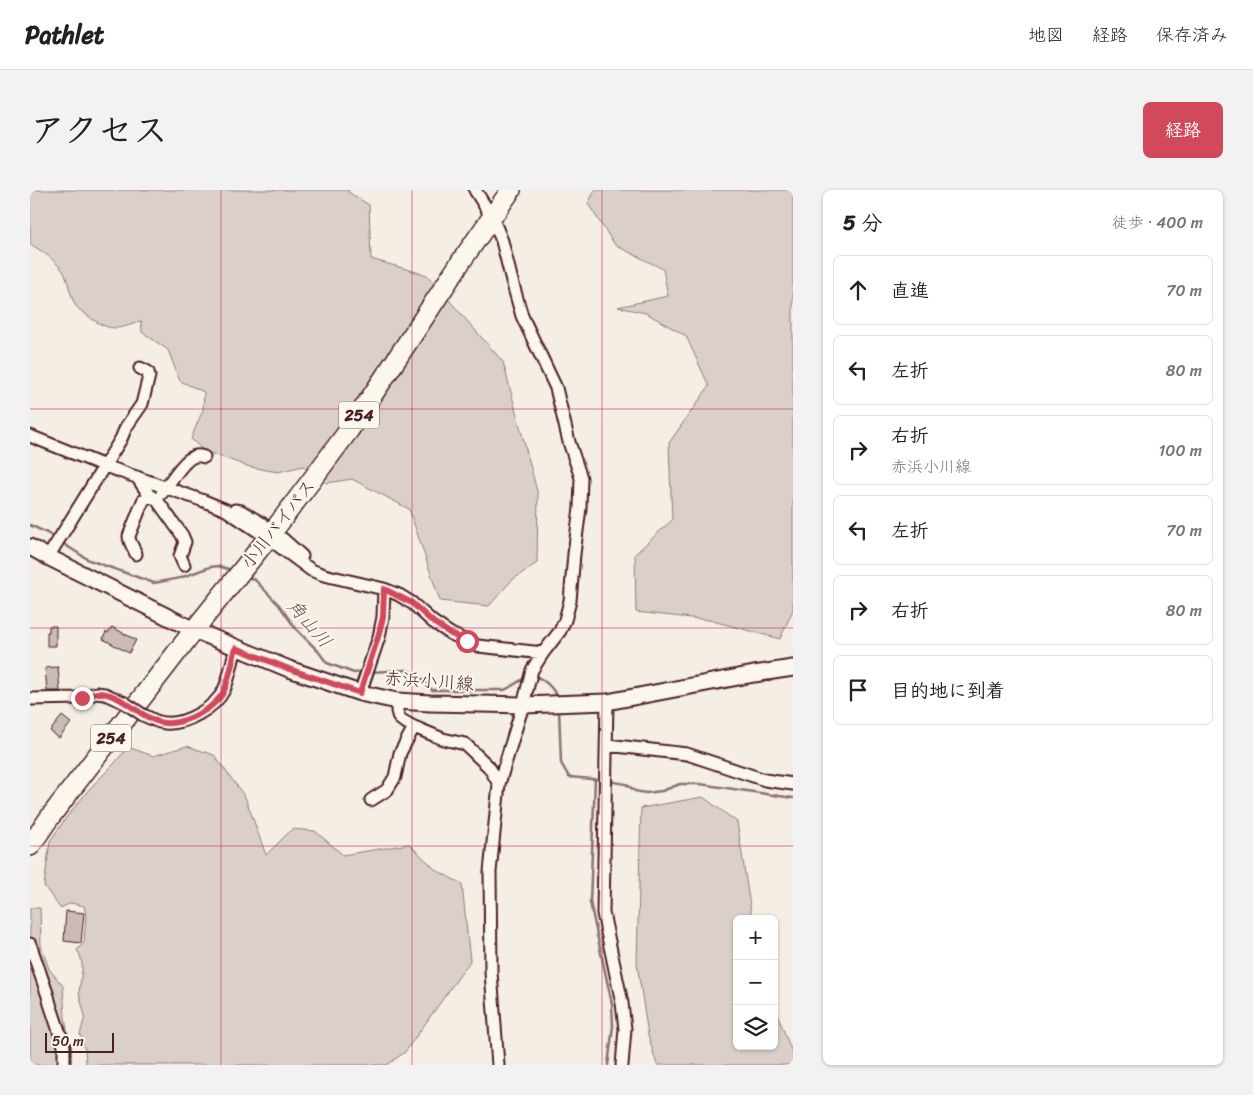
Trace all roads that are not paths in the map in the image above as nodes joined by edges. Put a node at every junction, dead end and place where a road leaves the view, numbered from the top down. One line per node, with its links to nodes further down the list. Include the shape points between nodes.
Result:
1 (475, 190): 3 (street)
2 (511, 190): 3 (highway, 小川バイパス / 254)
3 (491, 217): 11 (highway, 小川バイパス / 254, via 349,430); 19 (street, via 502,241 522,316 556,388 581,478 570,600 560,631)
4 (140, 368): 7 (street, via 150,376 142,404)
5 (30, 436): 7 (street)
6 (204, 457): 9 (street, via 189,459)
7 (105, 466): 8 (street); 13 (street)
8 (137, 477): 9 (street); 10 (street)
9 (166, 487): 10 (street); 11 (street, via 226,510)
10 (153, 498): 14 (street, via 143,501 129,536); 15 (street, via 182,535 185,542 180,556)
11 (272, 534): 16 (street, via 311,570); 17 (highway, 小川バイパス / 254)
12 (30, 547): 13 (main road, 赤浜小川線)
13 (54, 548): 17 (main road, 赤浜小川線)
14 (136, 554)
15 (184, 565)
16 (384, 589): 19 (street, via 412,603 451,634 478,646); 21 (street, via 383,617)
17 (194, 630): 18 (main road, 赤浜小川線); 31 (highway, 小川バイパス / 254)
18 (236, 648): 21 (main road, 赤浜小川線); 22 (street, bridge, via 221,696 187,720 157,722 105,694)
19 (543, 653): 25 (street, via 532,670)
20 (793, 668): 24 (main road, 赤浜小川線)
21 (360, 693): 23 (main road, 赤浜小川線)
22 (30, 699)
23 (397, 701): 25 (main road, 赤浜小川線); 26 (street, via 399,718)
24 (607, 702): 25 (main road, 赤浜小川線); 27 (street)
25 (523, 705): 28 (street)
26 (414, 727): 28 (street, via 465,744 489,768); 30 (street, via 400,753 395,777 387,790)
27 (607, 745): 29 (street, via 687,754 766,780); 35 (street, via 603,913 622,1003 625,1029)
28 (499, 784): 34 (street, via 490,872 491,972)
29 (793, 784)
30 (370, 800)
31 (30, 846)
32 (30, 944): 33 (street, via 64,1046)
33 (64, 1065)
34 (498, 1065)
35 (622, 1065)

